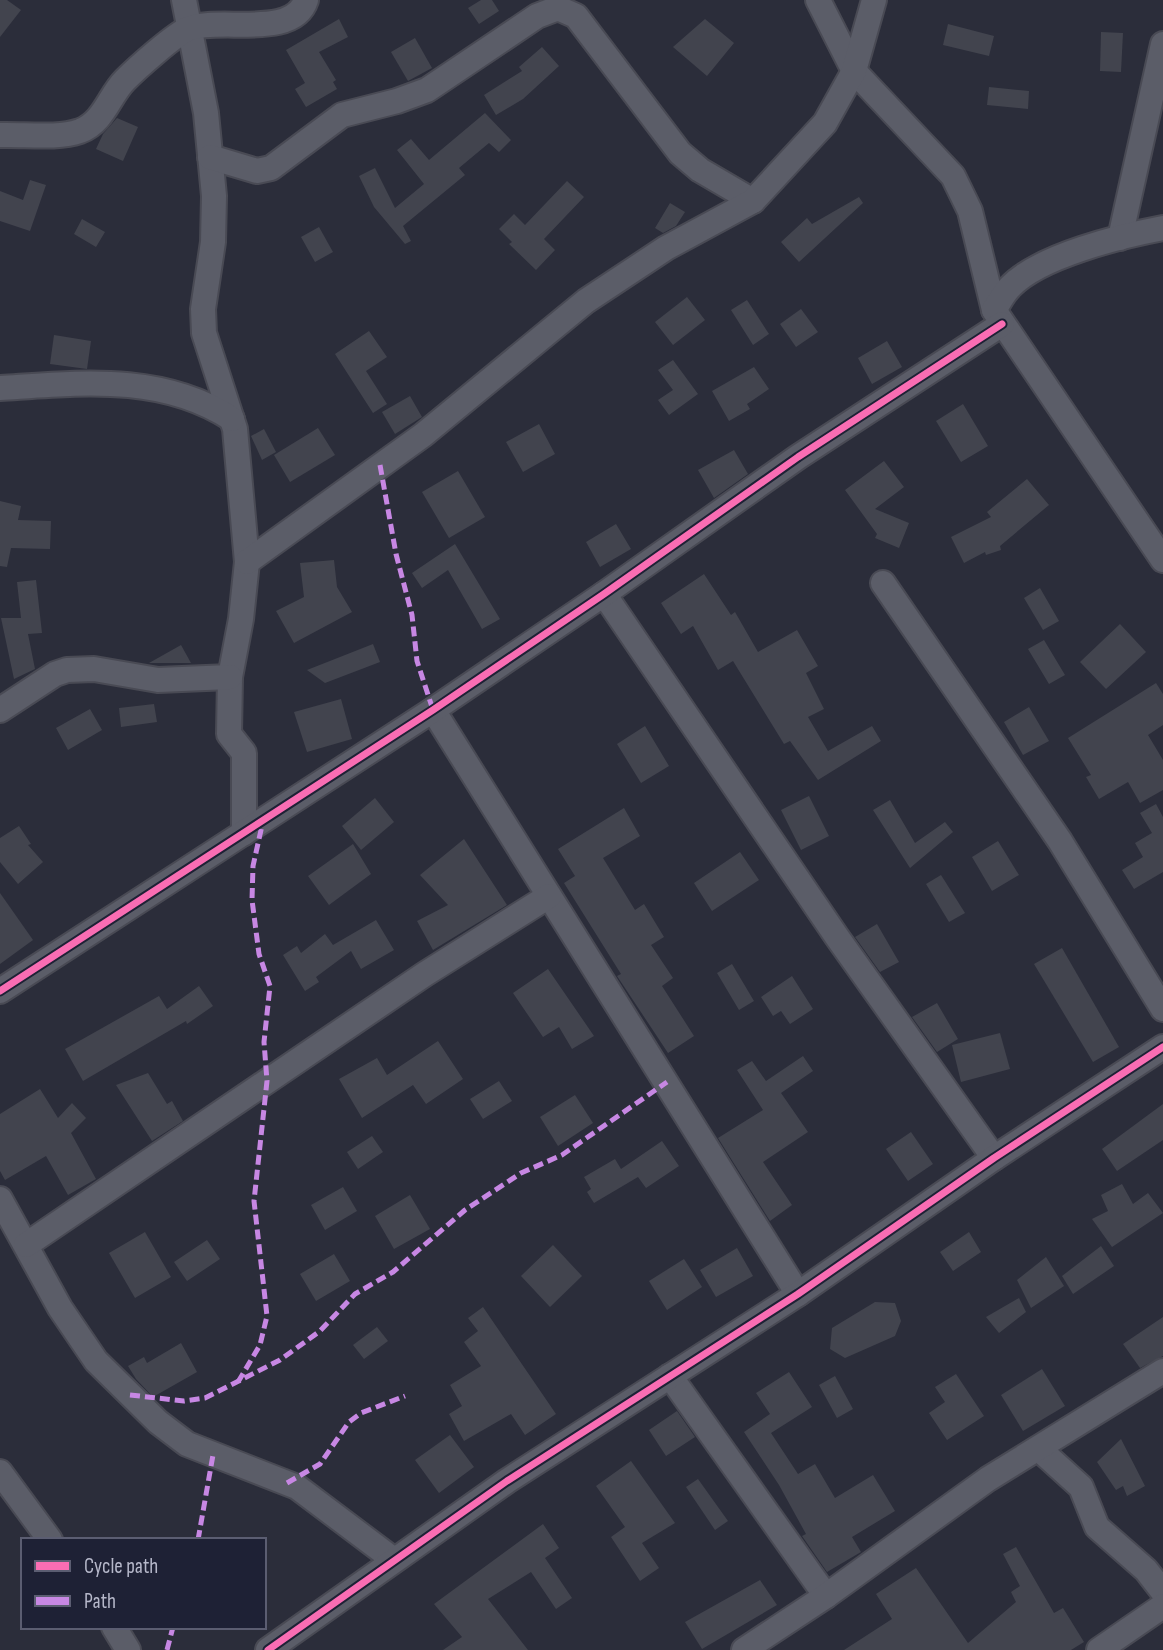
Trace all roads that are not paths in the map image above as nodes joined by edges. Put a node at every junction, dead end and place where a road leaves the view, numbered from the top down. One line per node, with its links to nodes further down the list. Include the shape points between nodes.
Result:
1 (184, 0): 5 (street)
2 (306, 0): 5 (street, via 303,9 290,19)
3 (817, 0): 7 (street)
4 (874, 0): 7 (street)
5 (188, 29): 8 (street, via 124,81 108,108 79,132); 9 (street, via 206,113)
6 (1163, 44): 12 (street)
7 (854, 71): 10 (street, via 825,123); 13 (street, via 941,160 962,192)
8 (0, 135)
9 (210, 157): 10 (street, via 257,171 271,168 342,115 426,90 537,16 558,8 576,16 680,153); 15 (street, via 213,242 204,333)
10 (753, 201): 17 (street, via 666,248 586,301 432,427)
11 (1163, 229): 12 (street)
12 (1120, 237): 13 (street, via 1023,277 1009,288)
13 (998, 317): 16 (street); 19 (street)
14 (0, 388): 15 (street, via 108,382 147,386)
15 (232, 419): 17 (street, via 239,448)
16 (1163, 560)
17 (247, 562): 20 (street)
18 (883, 583): 26 (street, via 1060,841)
19 (604, 594): 22 (street); 28 (street)
20 (230, 677): 21 (street, via 158,680 94,669 68,670); 23 (street, via 229,734 244,753)
21 (0, 710)
22 (433, 710): 23 (street); 24 (street)
23 (244, 833): 25 (street)
24 (549, 895): 30 (street); 31 (street)
25 (0, 991)
26 (1163, 1009)
27 (1163, 1048): 28 (street)
28 (994, 1158): 31 (street)
29 (0, 1199): 30 (street)
30 (26, 1245): 37 (street, via 96,1361 158,1422 187,1444 310,1494)
31 (798, 1294): 33 (street)
32 (1163, 1371): 34 (street)
33 (670, 1376): 37 (street); 39 (street)
34 (1039, 1449): 38 (street, via 1081,1487 1097,1527 1146,1570); 39 (street, via 951,1504)
35 (0, 1472): 36 (street)
36 (49, 1538)
37 (394, 1560): 43 (street)
38 (1163, 1592)
39 (826, 1596): 44 (street)
40 (1163, 1606): 45 (street)
41 (115, 1629): 42 (street)
42 (128, 1650)
43 (268, 1650)
44 (744, 1650)
45 (1099, 1650)

